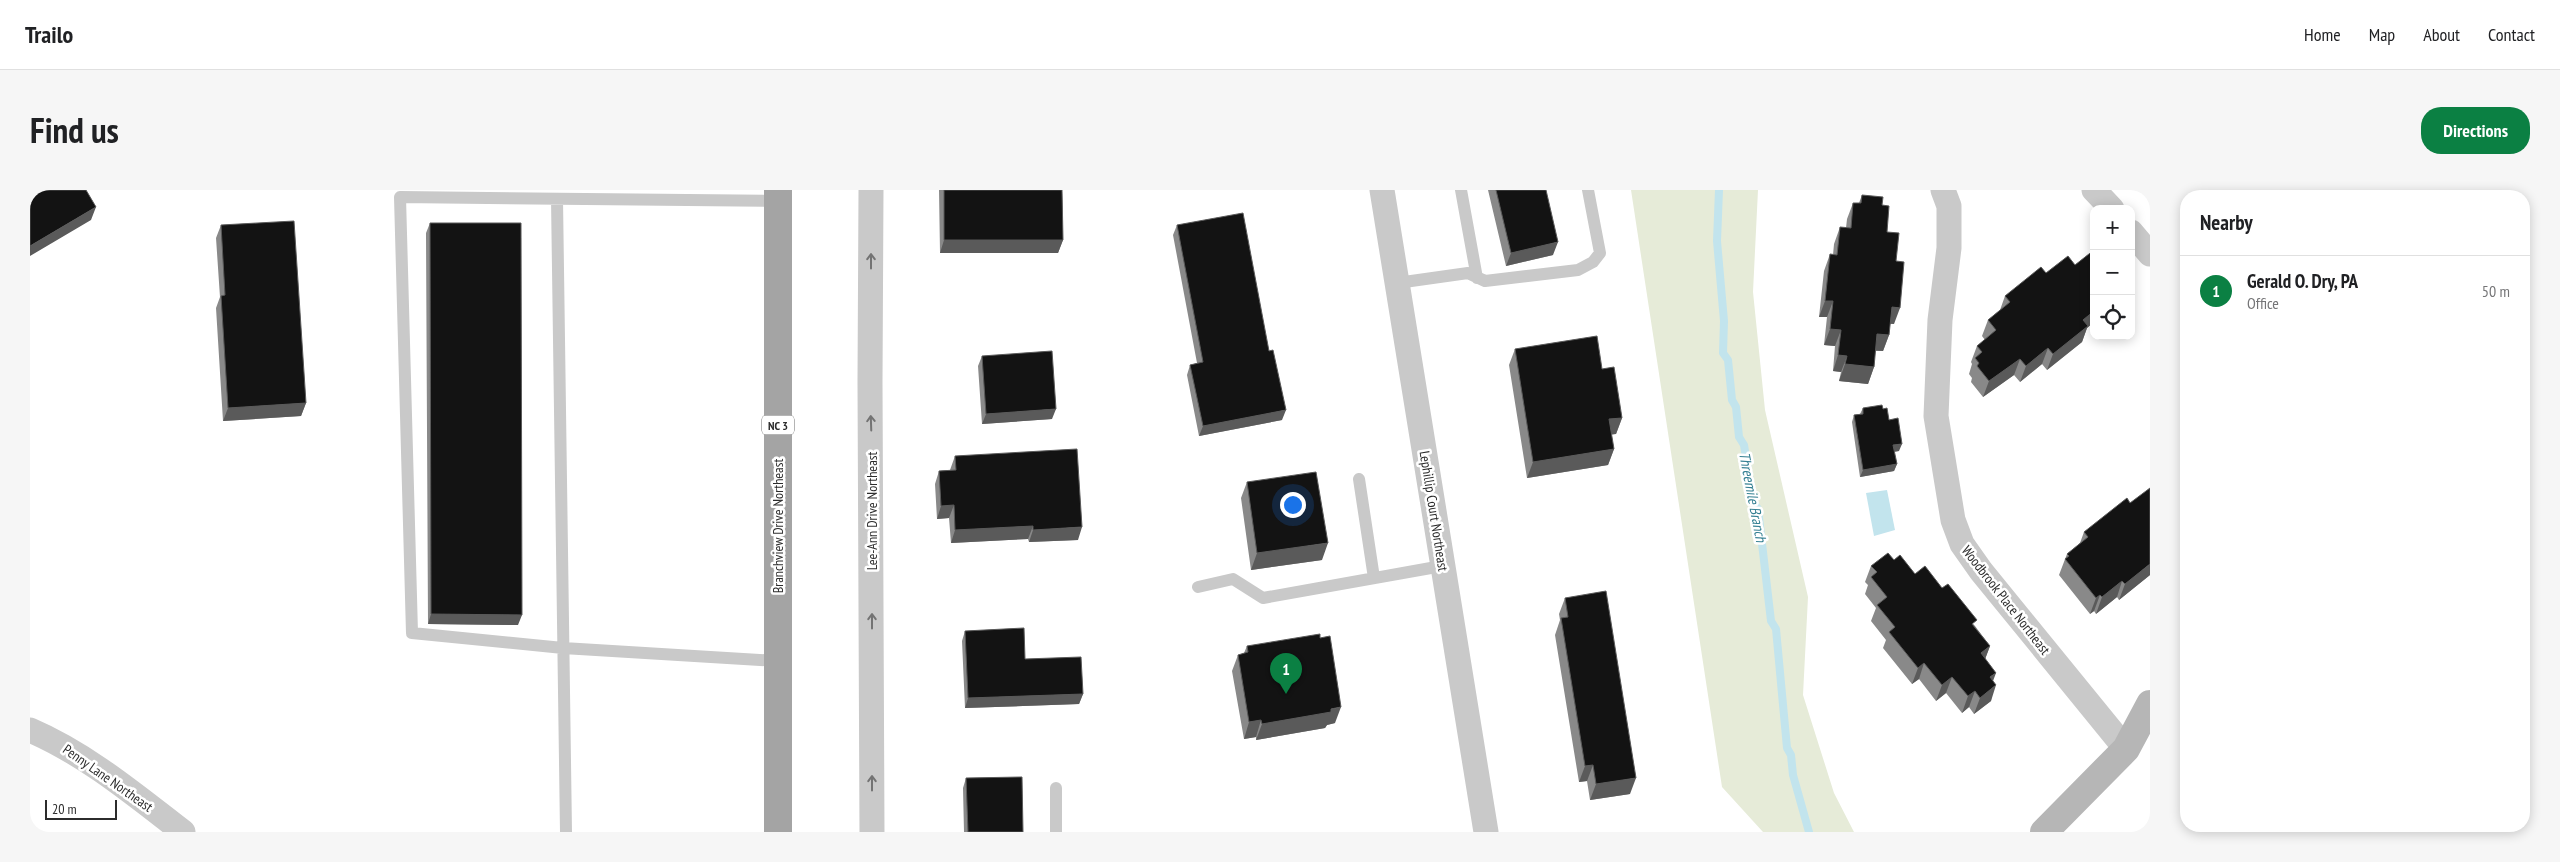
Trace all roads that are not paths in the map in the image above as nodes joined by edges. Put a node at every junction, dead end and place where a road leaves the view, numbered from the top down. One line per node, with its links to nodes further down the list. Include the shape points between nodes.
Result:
1 (871, 190): 27 (street, Lee-Ann Drive Northeast, one-way to 1)
2 (1382, 190): 13 (street, Lephillip Court Northeast)
3 (1461, 190): 12 (lane)
4 (1588, 190): 12 (lane, via 1600,252 1594,262 1568,271 1485,281)
5 (1943, 190): 22 (street, Woodbrook Place Northeast, via 1949,206 1949,248 1940,320 1936,416 1953,520 1962,544 1981,570)
6 (2094, 190): 9 (street)
7 (778, 196): 8 (lane); 19 (main road, Branchview Drive Northeast / NC 3)
8 (557, 199): 18 (lane); 18 (lane, via 400,197 412,633)
9 (2108, 205)
10 (2135, 237): 11 (street)
11 (2150, 254)
12 (1477, 278): 13 (lane, via 1468,273)
13 (1397, 283): 15 (street, Lephillip Court Northeast)
14 (1359, 479): 16 (lane)
15 (1442, 566): 16 (lane); 29 (street, Lephillip Court Northeast)
16 (1374, 578): 17 (lane, via 1263,598 1233,579)
17 (1198, 587)
18 (564, 648): 19 (lane); 25 (lane)
19 (778, 661): 26 (main road, Branchview Drive Northeast / NC 3)
20 (2150, 704): 22 (main road)
21 (30, 730): 24 (street, Penny Lane Northeast, via 60,745 134,794)
22 (2138, 743): 30 (main road)
23 (1056, 788): 28 (lane)
24 (183, 832)
25 (566, 832)
26 (778, 832)
27 (872, 832)
28 (1056, 832)
29 (1486, 832)
30 (2044, 832)

